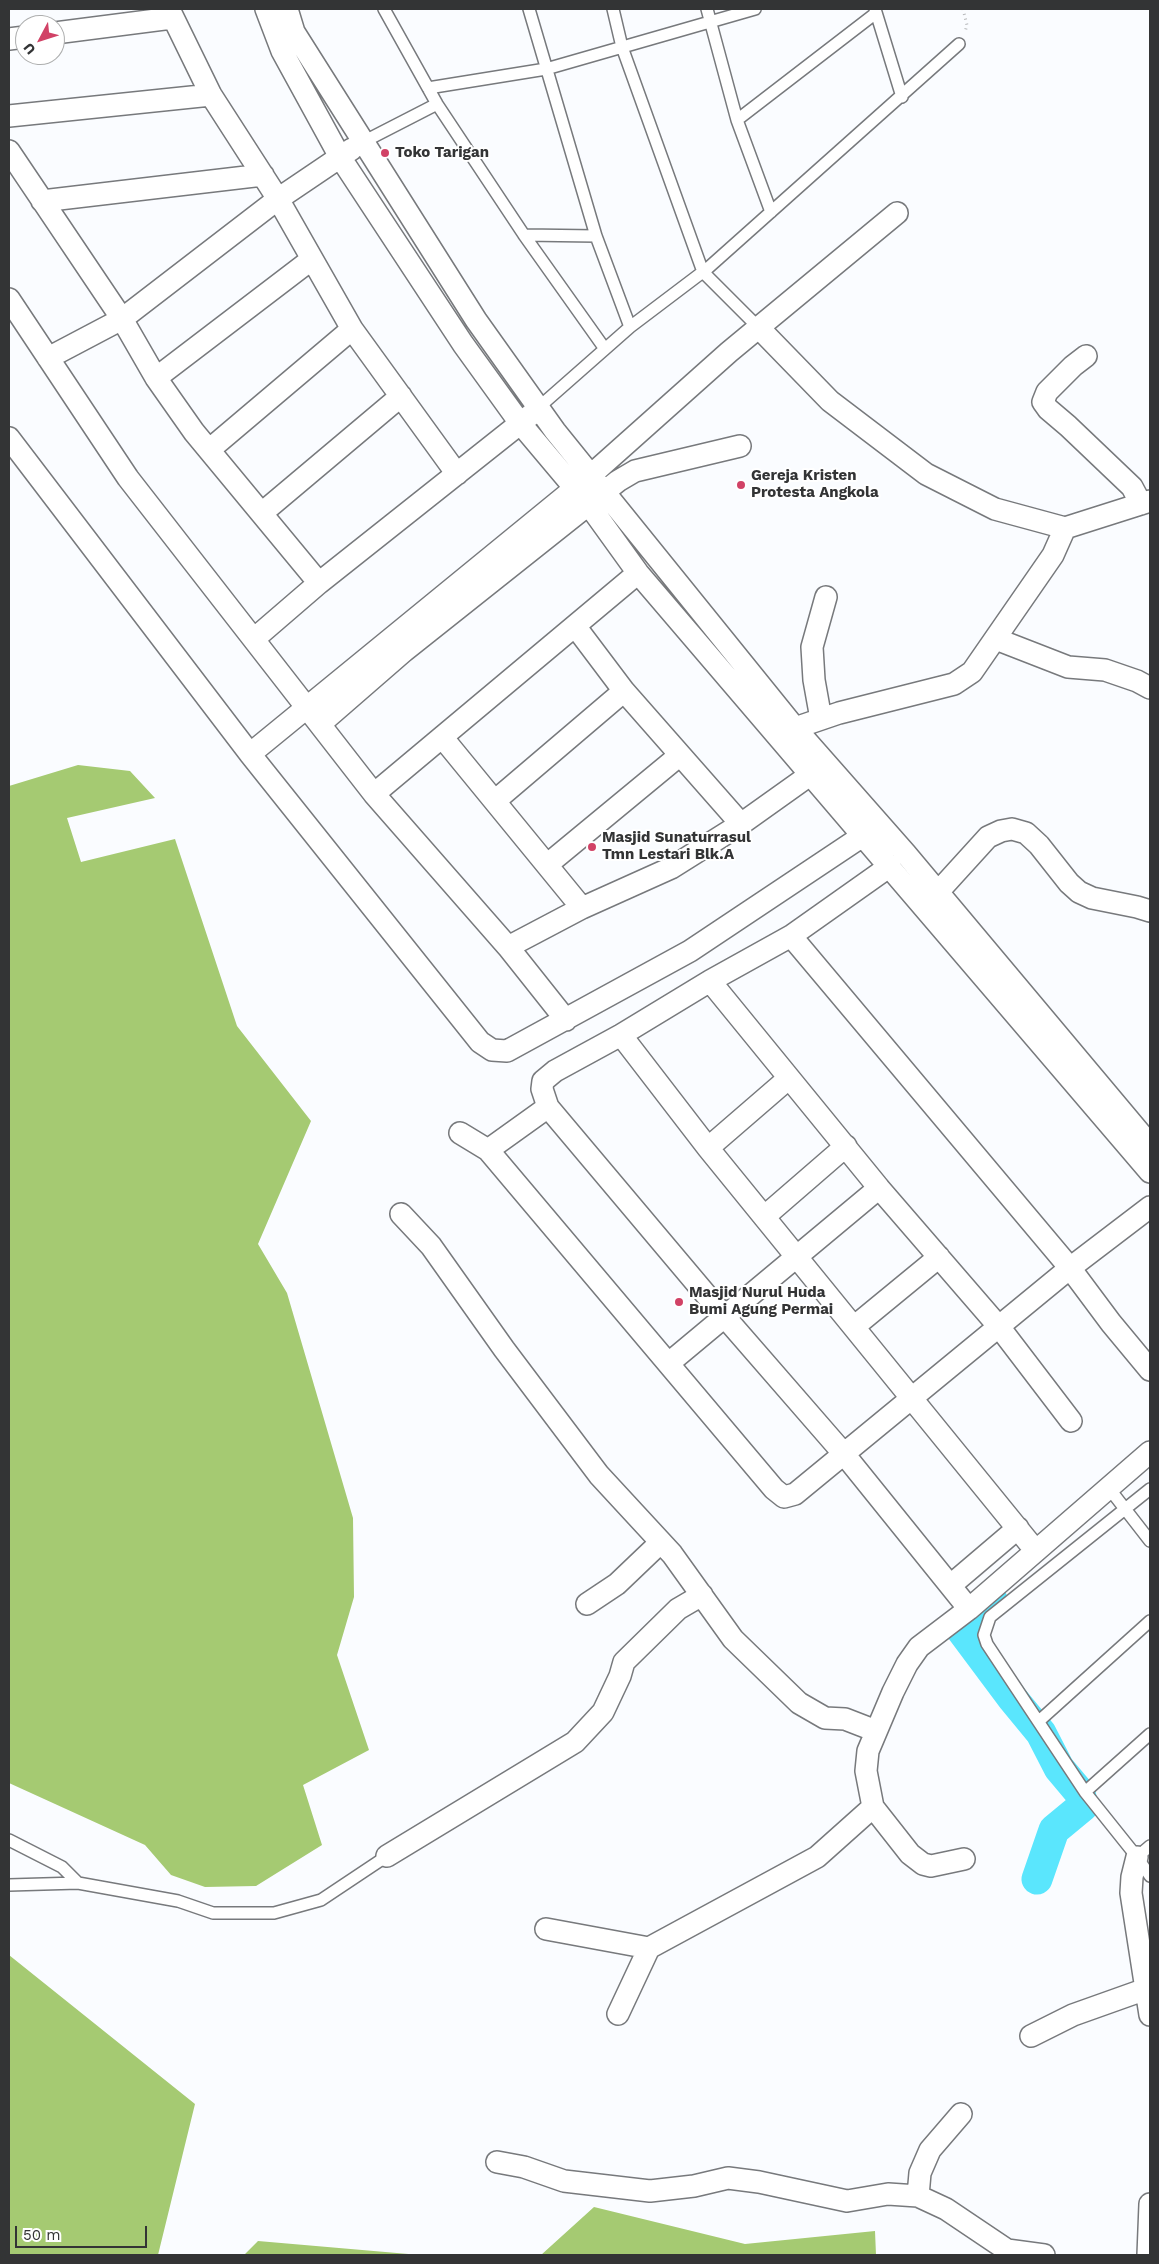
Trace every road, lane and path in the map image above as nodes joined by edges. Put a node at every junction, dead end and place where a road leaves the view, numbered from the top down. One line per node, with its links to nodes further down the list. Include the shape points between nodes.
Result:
1 (266, 9): 24 (street, via 282,51)
2 (287, 9): 22 (street, via 294,32)
3 (384, 9): 16 (lane)
4 (529, 9): 15 (lane)
5 (613, 9): 14 (lane)
6 (707, 9): 11 (lane)
7 (755, 9): 11 (lane)
8 (963, 9): 13 (path, via 967,25)
9 (875, 11): 18 (lane); 21 (lane)
10 (171, 13): 12 (street); 17 (street)
11 (711, 22): 14 (lane); 21 (lane)
12 (65, 31)
13 (959, 44): 18 (lane)
14 (622, 47): 15 (lane); 33 (lane)
15 (546, 69): 16 (lane); 31 (lane)
16 (428, 88): 19 (lane)
17 (211, 95): 20 (street); 25 (street)
18 (902, 97): 28 (lane)
19 (438, 104): 22 (lane); 30 (lane)
20 (9, 116)
21 (737, 120): 28 (lane)
22 (363, 142): 24 (street); 44 (street, via 476,320)
23 (9, 152): 27 (street)
24 (340, 157): 26 (street); 45 (street, via 463,344)
25 (263, 175): 26 (street); 27 (street)
26 (278, 199): 32 (street); 35 (street)
27 (42, 201): 35 (street)
28 (771, 212): 33 (lane)
29 (897, 213): 37 (street)
30 (524, 235): 31 (lane); 39 (lane)
31 (596, 236): 36 (lane)
32 (312, 259): 38 (street); 42 (street)
33 (703, 272): 36 (lane); 37 (lane)
34 (9, 299): 41 (street)
35 (122, 319): 41 (street); 42 (street)
36 (630, 327): 39 (lane)
37 (759, 328): 50 (street); 55 (street, via 830,401 926,474 995,509)
38 (352, 329): 43 (street); 48 (street)
39 (605, 349): 44 (lane)
40 (1086, 356): 53 (street, via 1047,392 1044,402)
41 (48, 358): 60 (street, via 128,478)
42 (156, 378): 48 (street)
43 (401, 396): 49 (street); 54 (street)
44 (538, 408): 45 (street); 50 (street)
45 (520, 423): 49 (street); 51 (street)
46 (9, 438): 69 (street)
47 (740, 446): 52 (street, via 635,471)
48 (209, 450): 54 (street)
49 (457, 474): 57 (street)
50 (590, 476): 51 (street); 52 (street)
51 (574, 489): 52 (street); 64 (street)
52 (597, 499): 56 (street); 66 (street, via 404,651); 67 (street, via 658,556)
53 (1146, 502): 55 (street)
54 (262, 513): 57 (street)
55 (1065, 528): 61 (street, via 1053,555)
56 (638, 573): 59 (street); 71 (street)
57 (319, 583): 60 (street)
58 (826, 597): 65 (street, via 812,647 814,680)
59 (575, 626): 63 (street); 68 (street)
60 (254, 638): 64 (street)
61 (996, 639): 62 (street, via 1068,667 1105,670); 65 (street, via 972,672 954,684)
62 (1150, 688)
63 (624, 691): 70 (street); 73 (street)
64 (307, 707): 66 (street); 69 (street)
65 (822, 719): 67 (street)
66 (320, 724): 72 (street)
67 (795, 728): 71 (street)
68 (442, 737): 72 (street); 73 (street)
69 (250, 754): 84 (street, via 485,1046 507,1051)
70 (680, 754): 74 (street); 76 (street)
71 (819, 768): 74 (street); 75 (street); 78 (street)
72 (374, 794): 82 (street)
73 (496, 800): 76 (street)
74 (741, 824): 79 (street, via 671,868)
75 (864, 835): 77 (street); 84 (street, via 690,951)
76 (548, 864): 79 (street)
77 (890, 866): 81 (street); 93 (street)
78 (938, 892): 80 (street, via 988,837 1012,829 1026,833 1039,844 1079,892); 90 (street)
79 (582, 908): 82 (street)
80 (1150, 911)
81 (791, 936): 83 (street); 100 (street)
82 (508, 947): 84 (street)
83 (710, 981): 85 (street); 86 (street)
84 (566, 1020)
85 (621, 1036): 87 (street, via 555,1071 543,1081); 91 (street)
86 (789, 1078): 89 (street); 91 (street)
87 (548, 1107): 92 (street); 101 (street)
88 (460, 1133): 92 (street)
89 (846, 1146): 94 (street); 97 (street)
90 (1150, 1146)
91 (708, 1148): 97 (street)
92 (488, 1150): 104 (street)
93 (1150, 1172)
94 (879, 1188): 98 (street); 99 (street)
95 (1150, 1207): 100 (street)
96 (401, 1214): 115 (street, via 431,1246 504,1350 599,1475)
97 (764, 1216): 98 (street)
98 (797, 1257): 101 (street); 102 (street)
99 (939, 1257): 102 (street); 103 (street)
100 (1070, 1268): 103 (street); 105 (street)
101 (724, 1316): 104 (street); 109 (street)
102 (855, 1326): 106 (street)
103 (1000, 1328): 106 (street); 107 (street)
104 (669, 1363): 109 (street, via 780,1496 795,1494)
105 (1150, 1370)
106 (911, 1397): 109 (street); 113 (street)
107 (1071, 1421)
108 (1150, 1452): 111 (street)
109 (844, 1454): 117 (street)
110 (1150, 1489): 112 (lane)
111 (1112, 1493): 112 (lane); 116 (street)
112 (1125, 1510): 114 (lane); 122 (lane, via 990,1617 984,1635 987,1644)
113 (1018, 1528): 116 (street); 117 (street)
114 (1150, 1541)
115 (662, 1542): 118 (street); 119 (street, via 617,1584)
116 (1035, 1550): 120 (street)
117 (950, 1586): 120 (street)
118 (702, 1595): 123 (street, via 733,1639 799,1703 825,1718 845,1718); 129 (street, via 678,1609 624,1662 603,1712 575,1742)
119 (587, 1604)
120 (969, 1609): 123 (street, via 920,1647 907,1664)
121 (1150, 1621): 122 (lane)
122 (1039, 1721): 125 (lane)
123 (876, 1731): 126 (street, via 868,1750 866,1771)
124 (1150, 1734): 125 (lane)
125 (1085, 1792): 128 (lane)
126 (873, 1808): 130 (street, via 910,1854 924,1864 931,1866); 135 (street, via 817,1857)
127 (9, 1840): 132 (lane, via 62,1867)
128 (1144, 1851): 131 (lane); 136 (street, via 1132,1877 1131,1893)
129 (387, 1856): 132 (lane, via 321,1900 274,1913 213,1913 178,1901)
130 (964, 1859)
131 (1150, 1876)
132 (78, 1883): 133 (lane)
133 (9, 1885)
134 (546, 1929): 135 (street)
135 (648, 1948): 137 (street)
136 (1146, 1989): 138 (street); 139 (street, via 1073,2015)
137 (618, 2014)
138 (1150, 2015)
139 (1031, 2036)
140 (961, 2114): 142 (street, via 930,2150 920,2173)
141 (497, 2162): 142 (street, via 524,2166 564,2181 650,2191 728,2178 847,2201 888,2194)
142 (918, 2196): 144 (street, via 946,2209 1007,2250)
143 (1150, 2204): 145 (street)
144 (1044, 2255)
145 (1148, 2255)

